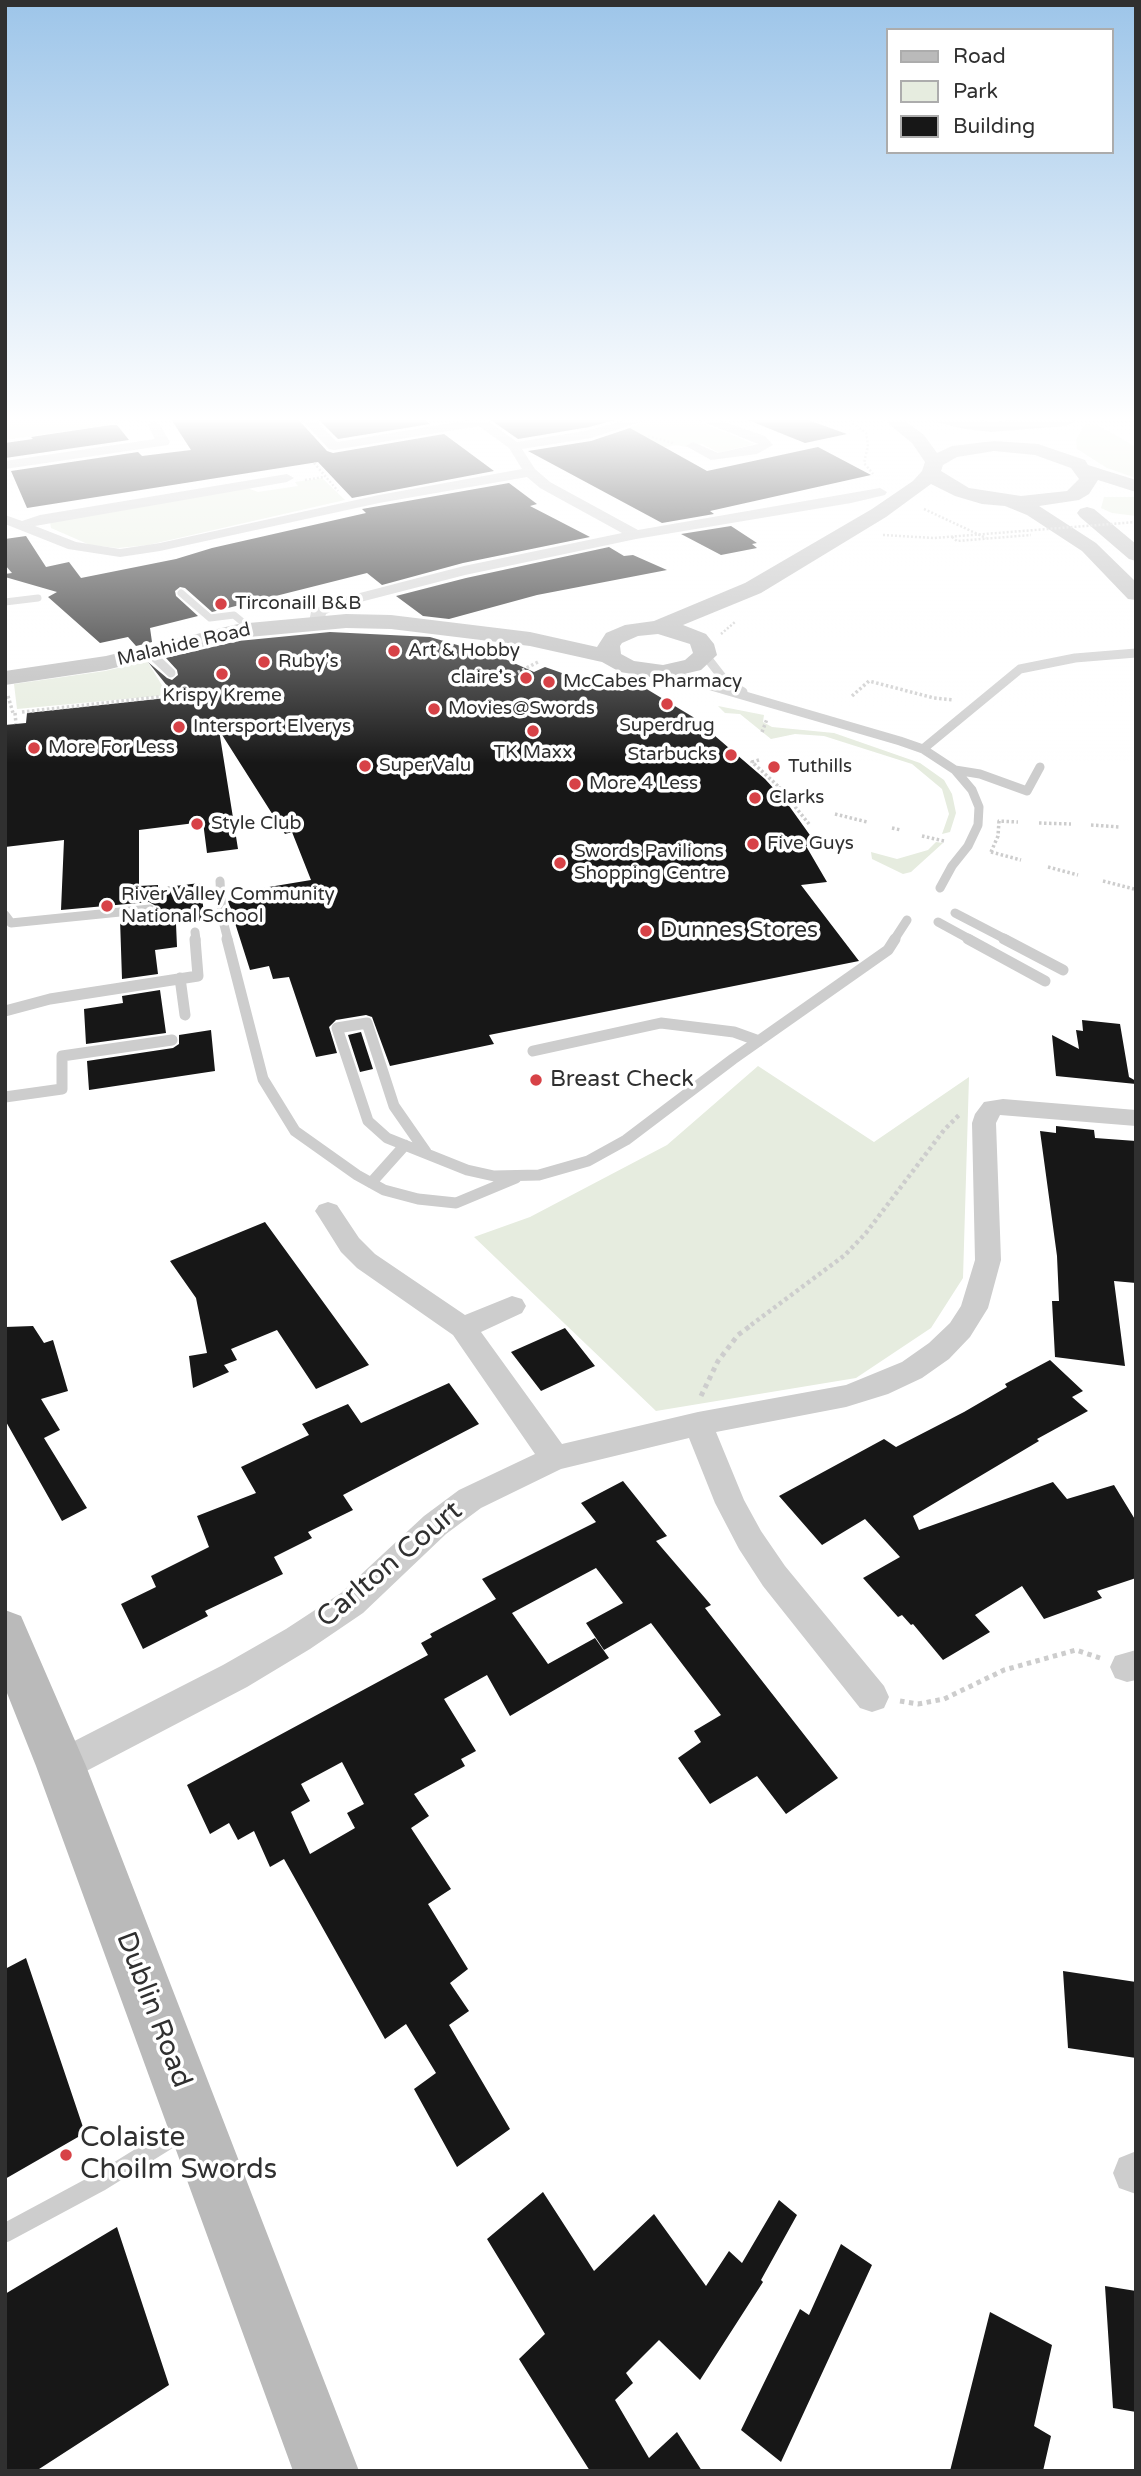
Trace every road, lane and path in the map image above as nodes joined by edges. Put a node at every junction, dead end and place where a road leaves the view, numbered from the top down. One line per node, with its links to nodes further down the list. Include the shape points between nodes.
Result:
1 (39, 532): 2 (street, via 73,546 120,553)
2 (231, 532)
3 (630, 532): 10 (street)
4 (657, 532): 10 (street)
5 (855, 532): 14 (main road)
6 (973, 532): 12 (path, via 986,538 957,541)
7 (1019, 532): 12 (path, bridge)
8 (1065, 532): 16 (main road, via 1089,547)
9 (1107, 532): 13 (main road)
10 (636, 535): 20 (street, via 372,593 324,608)
11 (883, 535): 12 (path, bridge)
12 (952, 537)
13 (1136, 555)
14 (752, 588): 21 (main road); 23 (main road)
15 (181, 593): 22 (lane, via 210,618 234,615)
16 (1136, 594)
17 (38, 598): 18 (lane)
18 (5, 602)
19 (740, 618): 23 (path)
20 (317, 622): 22 (main road, Malahide Road); 24 (main road, Malahide Road, via 391,622)
21 (658, 627): 23 (main road, via 677,630); 24 (main road, via 634,630)
22 (251, 628): 25 (main road, Malahide Road)
23 (707, 645): 29 (main road, via 693,665); 35 (lane, via 726,682)
24 (612, 647): 29 (main road, Malahide Road, via 628,667)
25 (150, 653): 30 (lane); 31 (main road, Malahide Road)
26 (1136, 653): 27 (lane)
27 (1114, 656): 28 (lane); 37 (lane, via 1020,669)
28 (1136, 659)
29 (663, 672): 35 (lane)
30 (171, 673)
31 (14, 678)
32 (900, 689): 34 (path, via 869,681)
33 (167, 696): 36 (path, via 22,710 13,713)
34 (852, 696)
35 (752, 698): 37 (lane)
36 (16, 724)
37 (923, 749): 40 (lane)
38 (759, 760): 41 (path, via 752,762)
39 (1040, 767): 40 (lane, via 1027,791 980,774)
40 (955, 771): 62 (lane, via 976,798 978,825)
41 (780, 788): 42 (path); 43 (path)
42 (774, 789)
43 (794, 805): 44 (path); 49 (path)
44 (802, 806)
45 (835, 814): 46 (path)
46 (867, 822)
47 (1018, 822): 57 (path, via 999,821 998,836 989,852)
48 (1040, 823): 50 (path)
49 (809, 824)
50 (1071, 824)
51 (1091, 825): 52 (path)
52 (1120, 827)
53 (892, 828): 54 (path)
54 (901, 831)
55 (922, 836): 56 (path)
56 (943, 841)
57 (1021, 860)
58 (1048, 867): 59 (path)
59 (1078, 875)
60 (220, 881): 84 (lane, via 222,916 264,1079 295,1130)
61 (1103, 881): 63 (path)
62 (940, 888)
63 (1134, 889)
64 (150, 909): 66 (lane, via 11,923)
65 (955, 913): 70 (lane)
66 (5, 915)
67 (906, 920): 76 (lane, via 888,950)
68 (938, 922): 72 (lane)
69 (195, 932): 71 (lane, via 198,976)
70 (1063, 970)
71 (180, 978): 73 (lane); 74 (lane)
72 (1045, 981)
73 (5, 1011)
74 (185, 1015)
75 (172, 1040): 78 (lane, via 62,1056 62,1089)
76 (759, 1041): 77 (lane, via 734,1032 661,1023); 83 (lane, via 626,1140 563,1170)
77 (533, 1051)
78 (5, 1097)
79 (990, 1111): 80 (street, via 1003,1107); 88 (path, via 973,1109 958,1115 845,1255 738,1335 709,1378); 88 (street, Carlton Court, via 984,1123 988,1260 974,1308 960,1330 912,1370 878,1386)
80 (1136, 1118)
81 (405, 1144): 82 (lane); 82 (lane, via 387,1138 368,1121 337,1028 367,1023 394,1106); 84 (lane)
82 (426, 1152): 83 (lane, via 467,1170)
83 (519, 1177): 84 (lane, via 456,1203 418,1199)
84 (371, 1183)
85 (328, 1211): 87 (street, via 366,1261)
86 (512, 1306): 87 (street)
87 (463, 1328): 89 (street)
88 (698, 1424): 89 (street, Carlton Court); 92 (street, via 750,1540)
89 (555, 1458): 93 (street, Carlton Court, via 470,1499 435,1525 352,1603 298,1639)
90 (5, 1630): 93 (main road, Dublin Road)
91 (1132, 1666): 92 (path, via 1076,1650 1004,1670 931,1702)
92 (872, 1696)
93 (61, 1766): 94 (main road, Dublin Road)
94 (197, 2122): 95 (lane); 96 (main road, Dublin Road)
95 (5, 2233)
96 (326, 2471)

